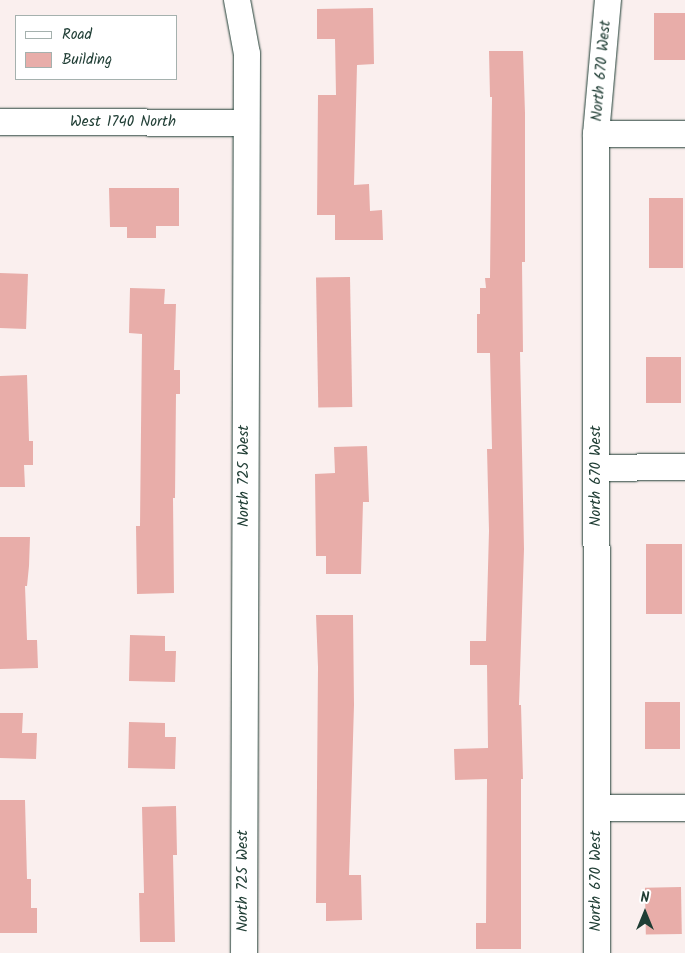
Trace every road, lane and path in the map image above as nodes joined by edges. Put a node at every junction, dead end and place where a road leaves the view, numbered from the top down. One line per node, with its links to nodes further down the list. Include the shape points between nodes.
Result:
1 (236, 0): 4 (street, North 725 West, via 247,54)
2 (608, 0): 5 (street, North 670 West)
3 (0, 122): 4 (street, West 1740 North)
4 (246, 123): 11 (street, North 725 West)
5 (596, 134): 6 (street); 7 (street, North 670 West)
6 (685, 134)
7 (597, 468): 8 (street); 9 (street, North 670 West)
8 (685, 468)
9 (597, 808): 10 (street); 12 (street, North 670 West)
10 (685, 808)
11 (244, 953)
12 (597, 953)

